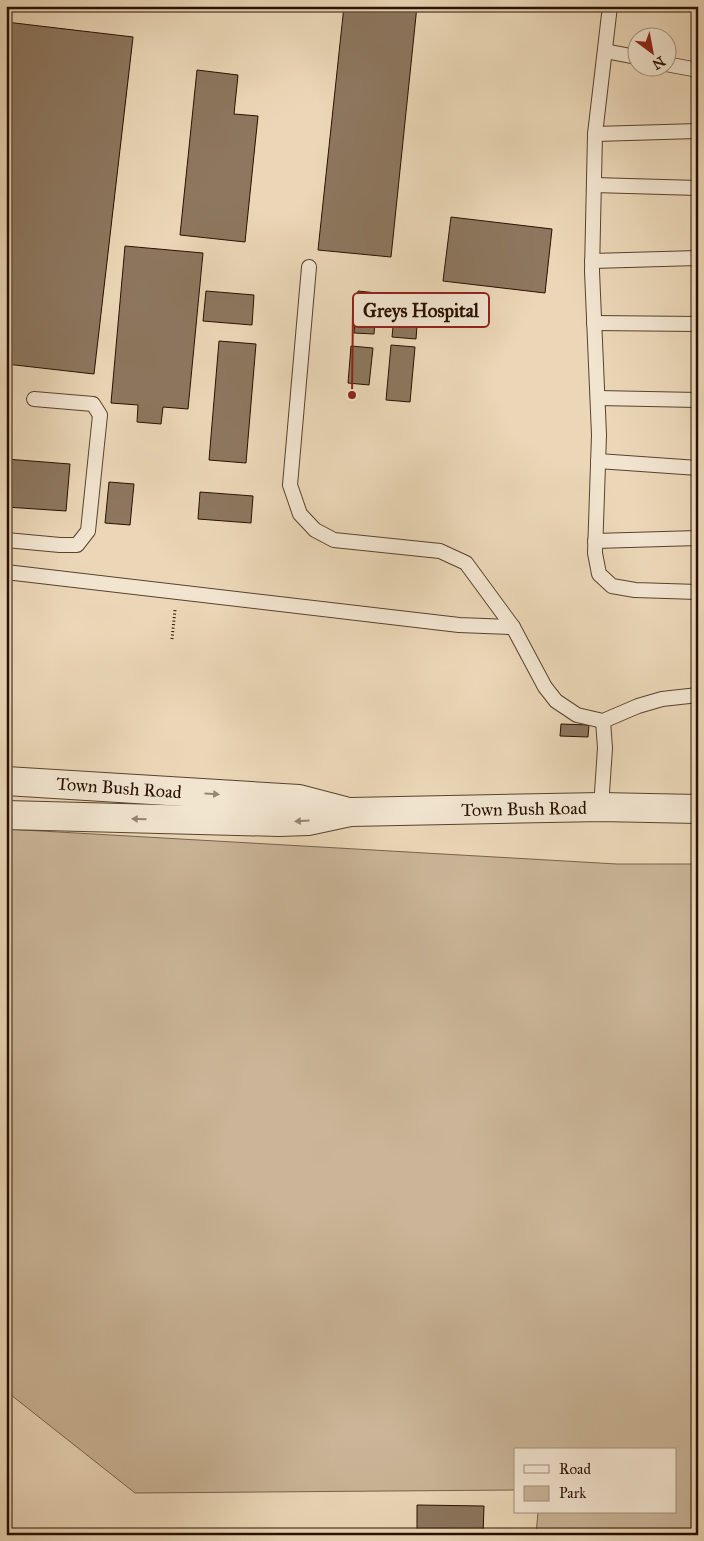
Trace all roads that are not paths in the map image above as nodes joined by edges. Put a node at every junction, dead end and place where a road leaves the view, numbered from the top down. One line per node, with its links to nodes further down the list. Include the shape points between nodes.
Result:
1 (610, 6): 2 (lane)
2 (605, 51): 3 (lane); 7 (lane)
3 (626, 56)
4 (676, 66): 5 (lane)
5 (698, 70)
6 (698, 131): 7 (lane)
7 (595, 134): 8 (lane)
8 (594, 185): 9 (lane); 11 (lane)
9 (698, 188)
10 (698, 258): 11 (lane)
11 (592, 261): 13 (lane)
12 (309, 267): 25 (lane, via 290,485 300,514 315,530 334,540 440,551 466,563)
13 (594, 323): 14 (lane); 15 (lane)
14 (698, 324)
15 (598, 398): 17 (lane); 18 (lane)
16 (34, 400): 21 (lane, via 93,404 100,415 88,531 77,545)
17 (698, 400)
18 (598, 460): 19 (lane); 22 (lane)
19 (698, 468)
20 (698, 538): 22 (lane)
21 (6, 540)
22 (595, 541): 24 (lane, via 598,574 612,586)
23 (6, 572): 25 (lane, via 460,625)
24 (698, 592)
25 (512, 627): 27 (lane, via 545,688 556,701 577,715)
26 (698, 695): 27 (lane, via 662,699)
27 (602, 721): 29 (lane, via 605,748)
28 (6, 781): 31 (street, Town Bush Road, one-way to 31, via 299,799)
29 (601, 807): 30 (street, Town Bush Road); 31 (street, Town Bush Road)
30 (698, 809)
31 (350, 812): 32 (street, Town Bush Road, one-way to 32, via 308,821 278,822)
32 (6, 815)

